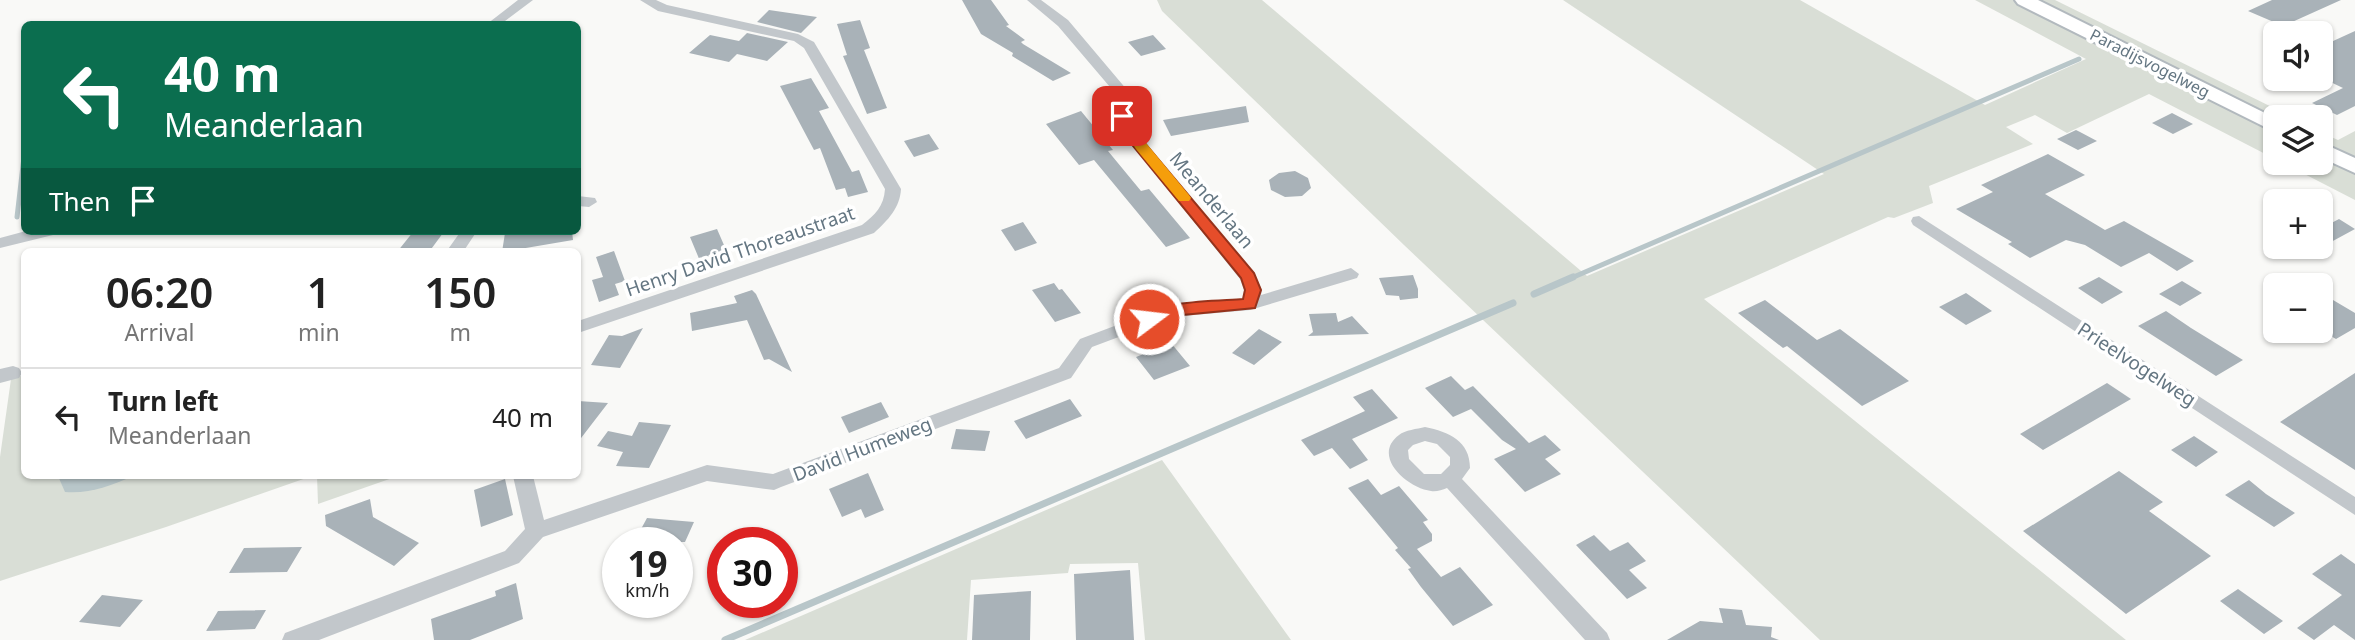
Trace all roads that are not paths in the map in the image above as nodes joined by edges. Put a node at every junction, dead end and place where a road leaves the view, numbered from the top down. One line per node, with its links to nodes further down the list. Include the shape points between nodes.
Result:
1 (527, 0): 5 (street)
2 (646, 0): 14 (street, Henry David Thoreaustraat, via 663,8 798,38 808,45 893,189 893,200 868,229)
3 (1033, 0): 13 (street, Meanderlaan, via 1063,23 1128,100 1121,122 1248,276 1253,290)
4 (2024, 0): 6 (street, Paradijsvogelweg)
5 (497, 21)
6 (2263, 120)
7 (2333, 155): 8 (street)
8 (2355, 166)
9 (1919, 221): 17 (street, Prieelvogelweg)
10 (31, 235): 11 (street)
11 (0, 243)
12 (1350, 274): 13 (street, David Humeweg)
13 (1250, 304): 18 (street, David Humeweg, via 1170,311 1086,343 1065,373 774,482 707,473)
14 (581, 326)
15 (524, 479): 18 (street)
16 (1450, 479): 20 (street)
17 (2355, 507)
18 (536, 531): 19 (street, David Humeweg, via 512,558)
19 (293, 640)
20 (1599, 640)

